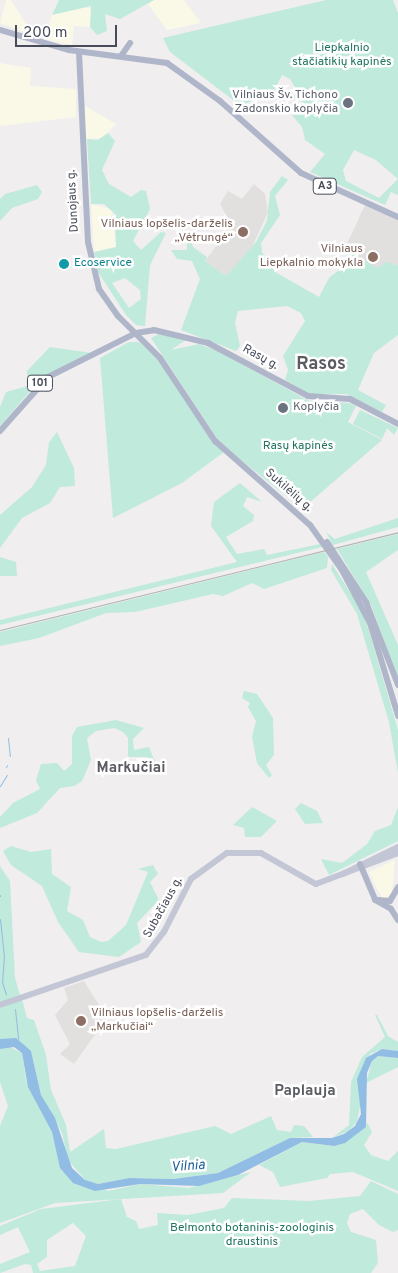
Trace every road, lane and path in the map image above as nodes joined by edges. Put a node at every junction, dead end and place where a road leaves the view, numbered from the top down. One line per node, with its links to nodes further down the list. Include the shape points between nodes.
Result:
1 (0, 30): 3 (main road, A3)
2 (130, 43): 4 (main road)
3 (79, 52): 4 (main road, A3); 6 (main road, Dunojaus g., via 91,264 106,300)
4 (121, 56): 5 (main road, A3, via 163,62 176,68 301,173)
5 (398, 216)
6 (136, 333): 7 (main road, Rasų g. / 101, via 160,330 208,343 308,396 350,399); 8 (main road, 101, via 48,377); 9 (main road, Sukilėlių g., via 160,358 215,441)
7 (398, 424)
8 (0, 431)
9 (310, 525): 10 (main road, via 334,551 358,588); 11 (main road, Sukilėlių g., via 367,615)
10 (398, 685)
11 (398, 716)
12 (398, 847): 14 (street, Subačiaus g.)
13 (398, 852): 14 (street, Subačiaus g.)
14 (361, 867): 16 (main road); 18 (street, Subačiaus g., via 311,884 262,853 227,853 191,879 164,932 146,955)
15 (398, 888): 16 (main road, via 388,902 380,902)
16 (373, 894): 17 (main road, via 377,903 391,909)
17 (398, 920)
18 (0, 1005)

